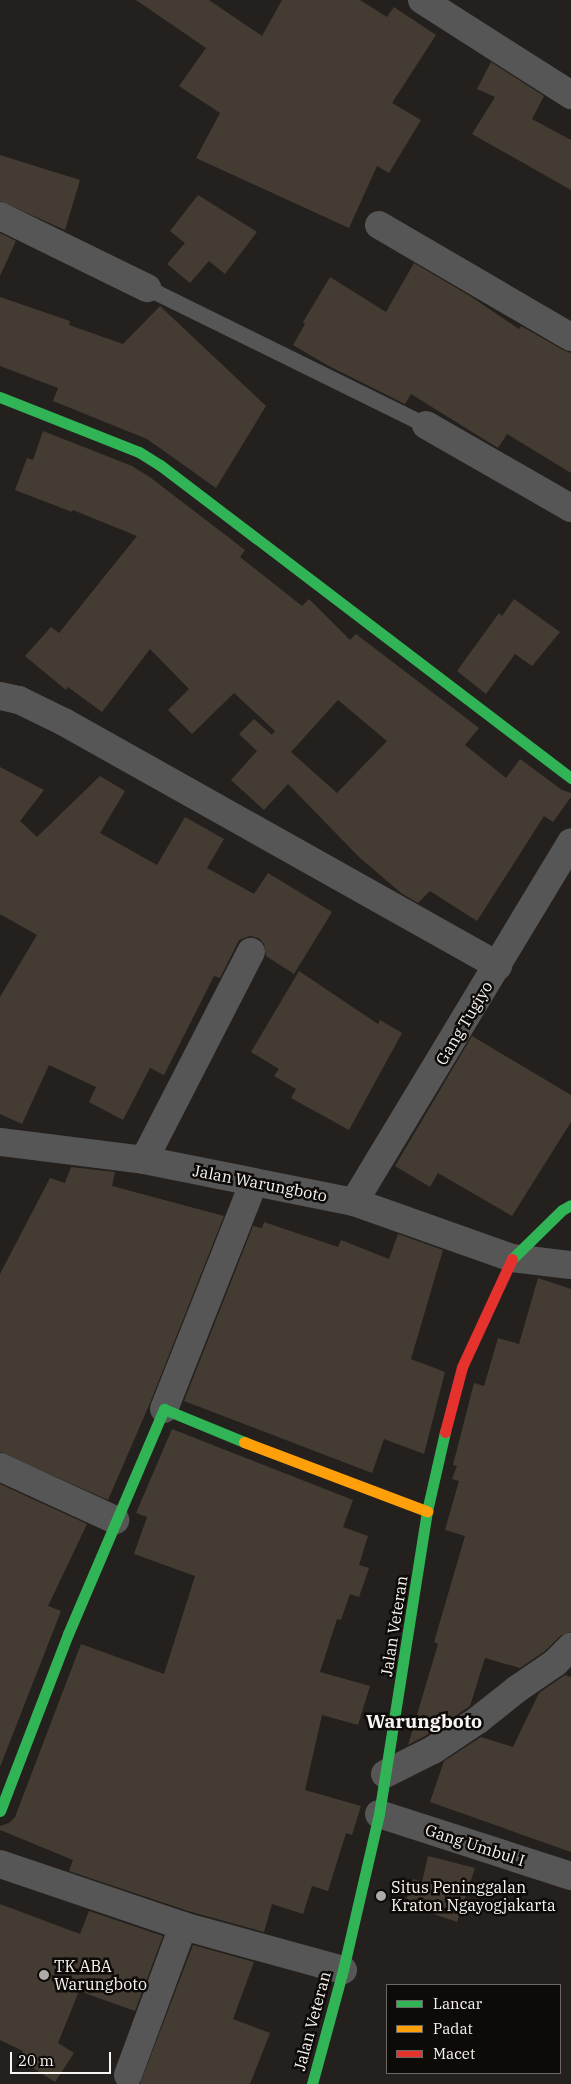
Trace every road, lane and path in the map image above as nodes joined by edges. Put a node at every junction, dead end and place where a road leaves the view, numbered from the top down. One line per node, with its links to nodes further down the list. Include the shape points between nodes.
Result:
1 (422, 0): 2 (street)
2 (571, 95)
3 (0, 216): 5 (street)
4 (379, 225): 6 (street)
5 (147, 288): 8 (lane)
6 (571, 337)
7 (0, 397): 11 (street, via 139,452 160,465)
8 (426, 425): 9 (street)
9 (571, 508)
10 (0, 696): 14 (street, via 19,700 58,718)
11 (571, 778)
12 (571, 842): 14 (street, Gang Tugiyo)
13 (250, 952): 16 (street)
14 (498, 966): 18 (street, Gang Tugiyo)
15 (0, 1142): 16 (street, Jalan Warungboto)
16 (144, 1160): 17 (street, Jalan Warungboto)
17 (254, 1182): 18 (street, Jalan Warungboto); 22 (street)
18 (354, 1202): 20 (street, Jalan Warungboto)
19 (571, 1205): 20 (street, Jalan Veteran)
20 (512, 1258): 21 (street, Jalan Warungboto); 24 (street, Jalan Veteran, via 462,1367)
21 (571, 1265)
22 (164, 1409): 24 (street, via 211,1430); 25 (street)
23 (0, 1467): 25 (street)
24 (428, 1511): 27 (street, Jalan Veteran)
25 (115, 1520): 28 (street)
26 (566, 1660): 27 (street, via 517,1689 433,1750)
27 (386, 1774): 29 (street, Jalan Veteran)
28 (0, 1811)
29 (379, 1814): 31 (street, Gang Umbul I); 33 (street, Jalan Veteran)
30 (0, 1864): 32 (street)
31 (571, 1876)
32 (184, 1926): 33 (street); 34 (street)
33 (343, 1970): 35 (street, Jalan Veteran)
34 (128, 2075)
35 (312, 2084)

